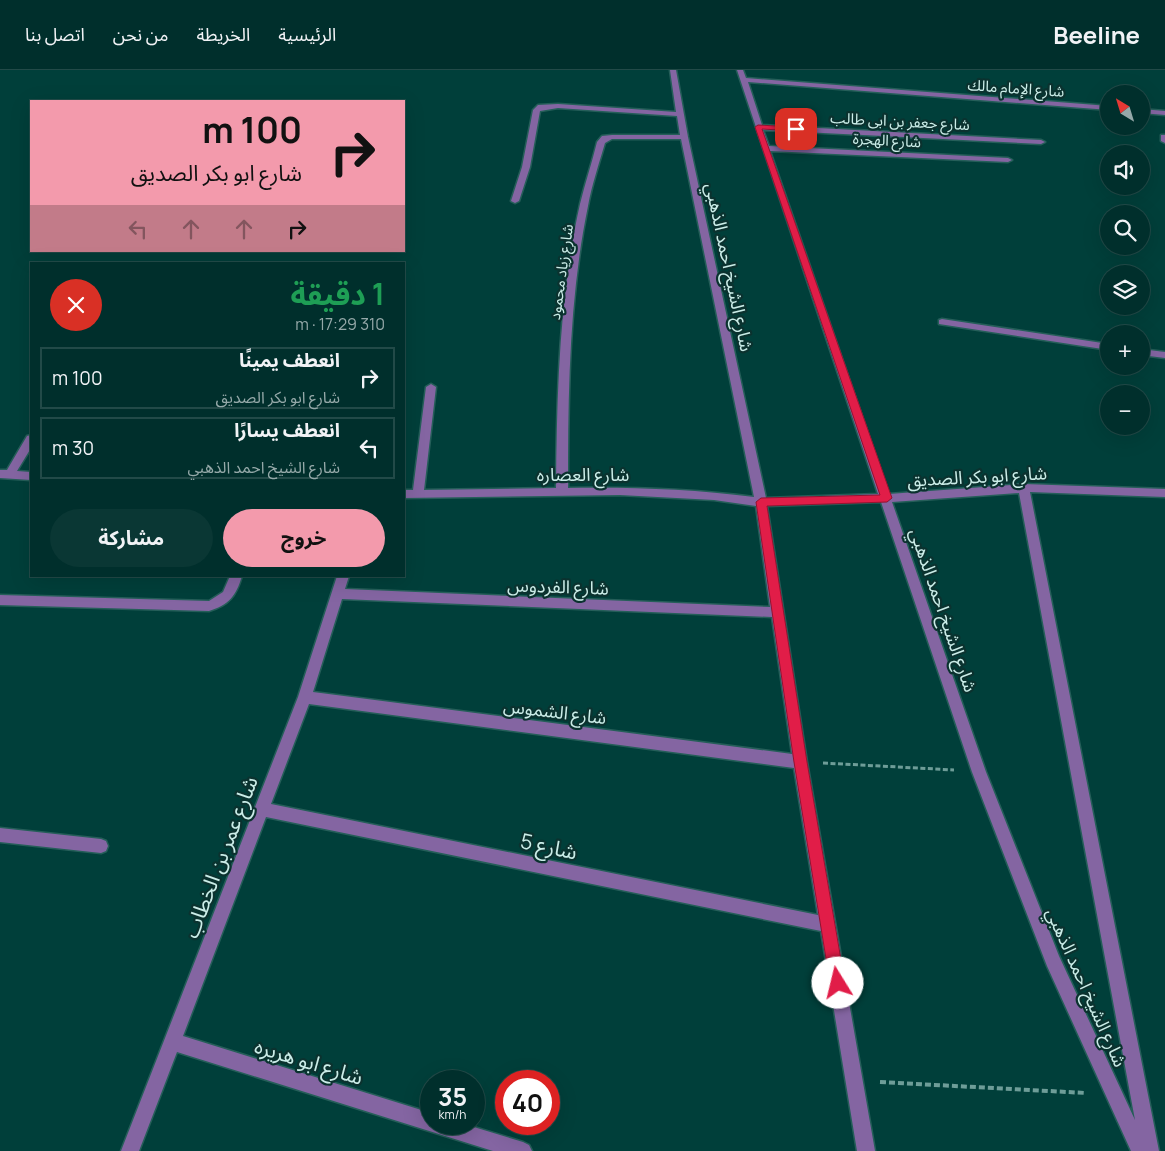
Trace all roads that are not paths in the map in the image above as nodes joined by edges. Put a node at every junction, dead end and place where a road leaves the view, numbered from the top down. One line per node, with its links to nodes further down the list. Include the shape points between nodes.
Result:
1 (673, 70): 6 (street, شارع الشيخ احمد الذهبي)
2 (741, 75): 3 (street, شارع الإمام مالك); 7 (street, شارع الشيخ احمد الذهبي)
3 (1100, 107)
4 (1150, 112): 5 (street)
5 (1165, 113)
6 (680, 114): 8 (street, شارع الشيخ احمد الذهبي); 12 (street, via 541,107 537,110 526,167)
7 (758, 127): 9 (street, شارع جعفر بن ابى طالب); 10 (street, شارع الشيخ احمد الذهبي)
8 (684, 137): 22 (street, شارع زياد محمود, via 612,137 601,142 585,203 570,290 564,359); 27 (street, شارع الشيخ احمد الذهبي)
9 (1041, 142)
10 (765, 148): 11 (street, شارع الهجرة); 26 (street, شارع الشيخ احمد الذهبي)
11 (1008, 160)
12 (515, 201)
13 (942, 322): 14 (street)
14 (1100, 346)
15 (1150, 353): 16 (street)
16 (1165, 355)
17 (431, 387): 25 (street)
18 (30, 439): 19 (street)
19 (5, 474): 20 (street)
20 (30, 476)
21 (1024, 488): 23 (street, شارع ابو بكر الصديق); 26 (street, شارع ابو بكر الصديق); 46 (street, شارع الشيخ احمد الذهبي)
22 (562, 492): 25 (street, شارع العصاره); 27 (street, شارع العصاره, via 620,490)
23 (1165, 493)
24 (405, 494): 25 (street, شارع العصاره)
25 (418, 494)
26 (887, 498): 27 (street, شارع ابو بكر الصديق); 45 (street, شارع الشيخ احمد الذهبي, via 980,772 1053,960)
27 (761, 502): 32 (street, شارع الشيخ احمد الذهبي)
28 (236, 577): 31 (street, via 230,595 217,605 209,606)
29 (343, 577): 30 (street, شارع عمر بن الخطاب)
30 (337, 594): 32 (street, شارع الفردوس); 33 (street, شارع عمر بن الخطاب)
31 (0, 600)
32 (777, 612): 34 (street, شارع الشيخ احمد الذهبي)
33 (304, 697): 34 (street, شارع الشموس); 35 (street, شارع عمر بن الخطاب)
34 (800, 762): 38 (street, شارع الشيخ احمد الذهبي)
35 (261, 809): 38 (street, شارع 5); 39 (street, شارع عمر بن الخطاب)
36 (2, 839): 37 (street)
37 (101, 846)
38 (828, 925): 44 (street, شارع الشيخ احمد الذهبي)
39 (173, 1042): 40 (street, شارع ابو هريره); 42 (street, شارع عمر بن الخطاب)
40 (420, 1119)
41 (471, 1135): 43 (street)
42 (130, 1151)
43 (523, 1151)
44 (866, 1151)
45 (1140, 1151)
46 (1150, 1151)

